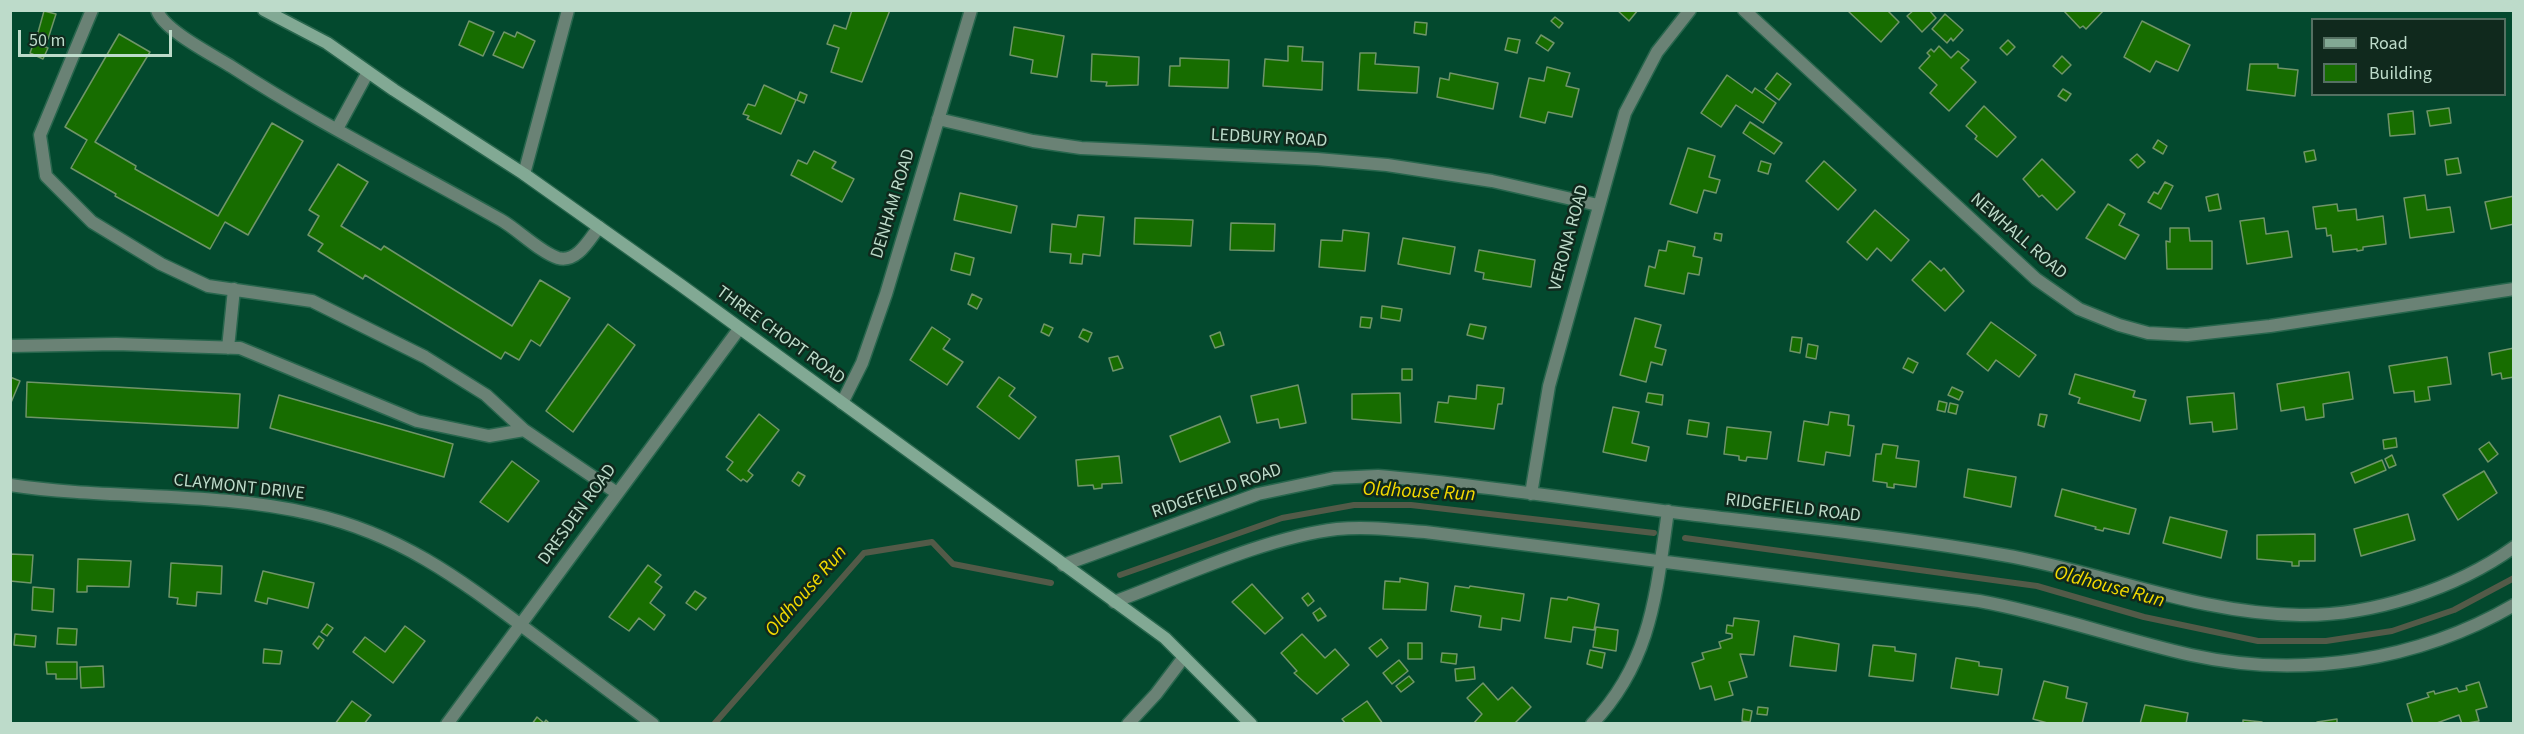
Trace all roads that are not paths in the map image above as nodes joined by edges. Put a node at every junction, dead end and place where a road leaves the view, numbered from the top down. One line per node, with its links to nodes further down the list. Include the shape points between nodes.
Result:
1 (92, 10): 14 (street, via 40,135 46,176 92,222 161,264 208,286)
2 (157, 10): 10 (street, via 167,26)
3 (264, 10): 8 (main road, THREE CHOPT ROAD, via 327,43)
4 (568, 10): 11 (street)
5 (970, 10): 9 (street, DENHAM ROAD)
6 (1690, 10): 12 (street, VERONA ROAD, via 1657,52 1629,102)
7 (1744, 10): 15 (street, NEWHALL ROAD, via 2036,279 2079,309 2119,325 2148,333 2206,335)
8 (368, 72): 10 (street); 11 (main road, THREE CHOPT ROAD)
9 (938, 119): 12 (street, LEDBURY ROAD, via 1082,148 1388,165 1492,181); 19 (street, DENHAM ROAD, via 886,294 862,363)
10 (337, 129): 13 (street, via 503,221 557,258 580,252)
11 (524, 174): 13 (main road, THREE CHOPT ROAD)
12 (1598, 205): 23 (street, VERONA ROAD, via 1549,386)
13 (599, 227): 16 (main road, THREE CHOPT ROAD)
14 (234, 289): 18 (street); 20 (street, via 312,301 425,357 486,395)
15 (2514, 289)
16 (739, 329): 19 (main road, THREE CHOPT ROAD); 22 (street, DRESDEN ROAD)
17 (10, 346): 18 (street)
18 (228, 348): 20 (street, via 240,348 417,421 489,436)
19 (842, 403): 27 (main road, THREE CHOPT ROAD)
20 (524, 430): 22 (street)
21 (10, 485): 30 (street, CLAYMONT DRIVE, via 234,502 312,514 387,538 438,565)
22 (617, 493): 30 (street, DRESDEN ROAD)
23 (1531, 494): 24 (street, RIDGEFIELD ROAD); 27 (street, RIDGEFIELD ROAD, via 1378,476 1334,478 1258,494)
24 (1668, 511): 25 (street, RIDGEFIELD ROAD, via 1974,550 2074,571 2180,600 2263,614 2338,613 2380,605 2466,574); 26 (street)
25 (2514, 547)
26 (1661, 561): 28 (street, via 1425,532 1356,528 1292,538); 29 (street, via 2011,607 2192,655 2249,664 2313,664 2391,654 2462,632); 36 (street, via 1645,642 1629,675)
27 (1063, 565): 28 (main road, THREE CHOPT ROAD)
28 (1114, 602): 31 (main road, THREE CHOPT ROAD, via 1165,638)
29 (2514, 605)
30 (520, 624): 32 (street, DRESDEN ROAD); 33 (street, CLAYMONT DRIVE)
31 (1184, 657): 34 (street); 35 (main road, THREE CHOPT ROAD)
32 (447, 723)
33 (653, 723)
34 (1128, 723)
35 (1251, 723)
36 (1592, 723)

